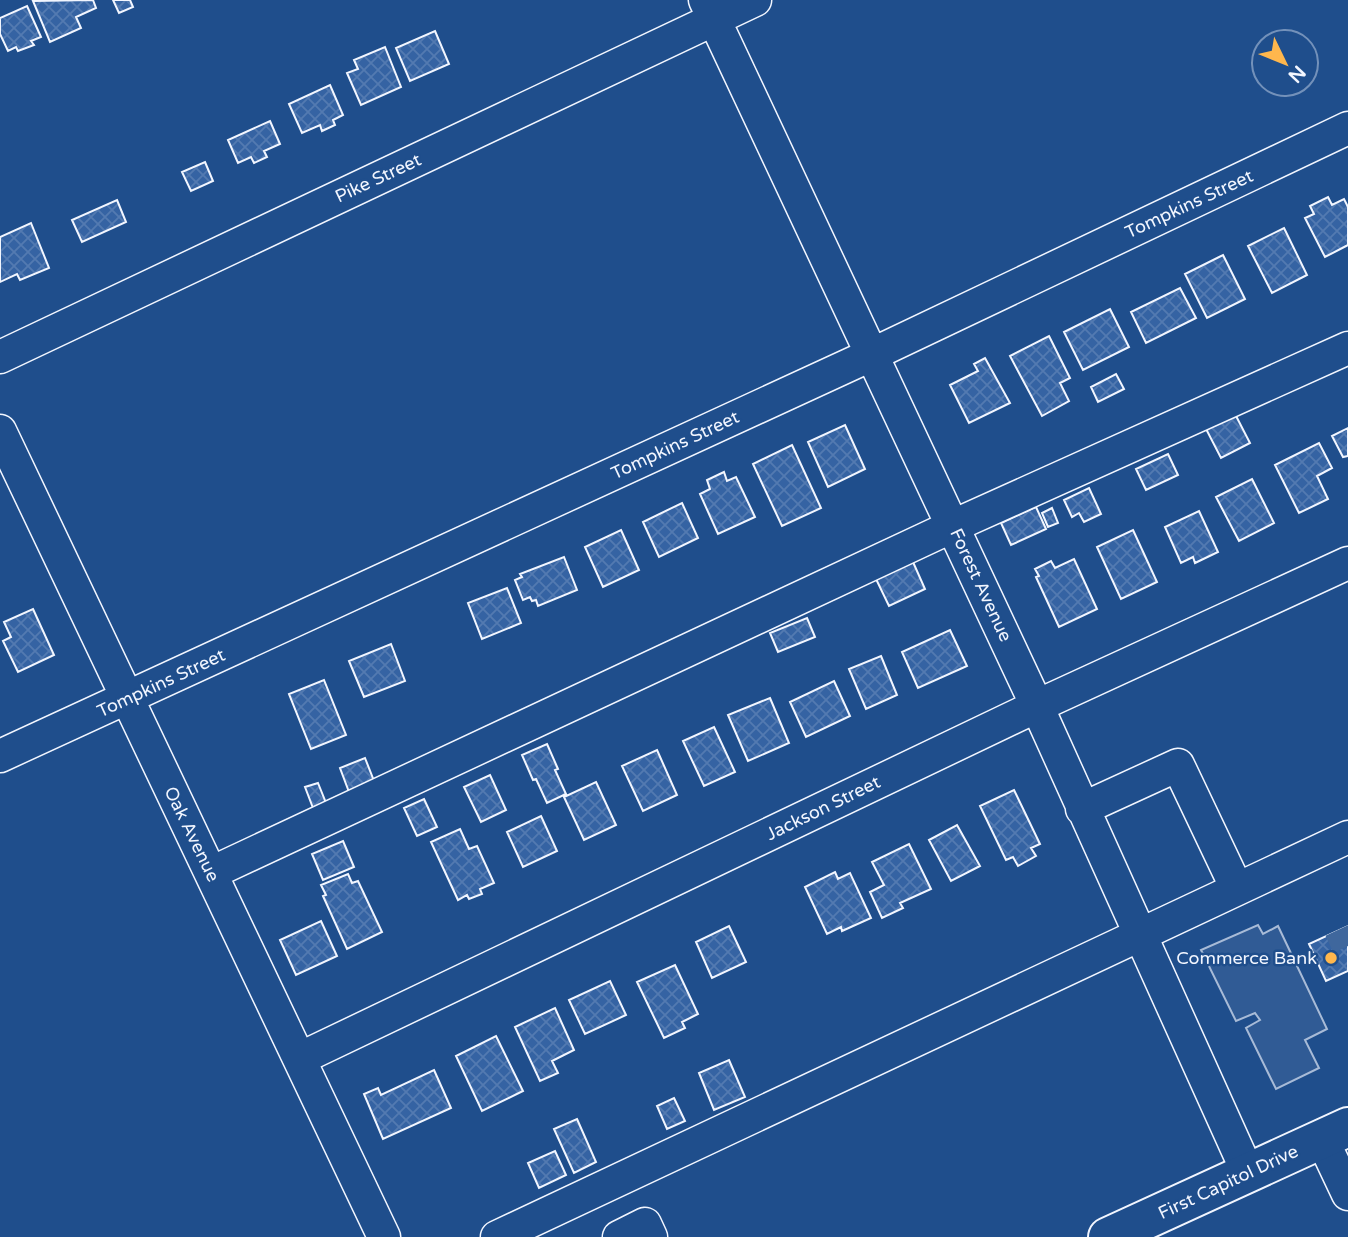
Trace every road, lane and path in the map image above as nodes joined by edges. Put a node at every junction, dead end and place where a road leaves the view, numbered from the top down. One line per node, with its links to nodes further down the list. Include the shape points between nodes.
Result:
1 (755, 0): 2 (street, Pike Street)
2 (710, 10): 5 (street, Forest Avenue); 6 (street, Pike Street)
3 (1348, 128): 5 (street, Tompkins Street)
4 (1348, 348): 8 (street)
5 (873, 354): 8 (street, Forest Avenue); 10 (street, Tompkins Street)
6 (0, 357)
7 (0, 431): 10 (street, Oak Avenue)
8 (953, 526): 11 (street, Forest Avenue); 15 (street)
9 (1348, 563): 11 (street, Jackson Street)
10 (127, 698): 12 (street, Tompkins Street); 15 (street, Oak Avenue)
11 (1037, 706): 13 (street, Forest Avenue); 18 (street, Jackson Street)
12 (0, 756)
13 (1082, 809): 16 (street, via 1178,765); 17 (street, Forest Avenue)
14 (1348, 837): 16 (street)
15 (211, 873): 18 (street, Oak Avenue)
16 (1237, 889): 17 (street)
17 (1140, 935): 20 (street, Forest Avenue); 23 (street)
18 (301, 1058): 22 (street, Oak Avenue)
19 (1335, 1133): 20 (main road, First Capitol Drive); 21 (street)
20 (1248, 1173): 26 (main road, First Capitol Drive)
21 (1348, 1194)
22 (384, 1237)
23 (497, 1237)
24 (619, 1237): 25 (street, via 645,1224)
25 (650, 1237)
26 (1108, 1237)

